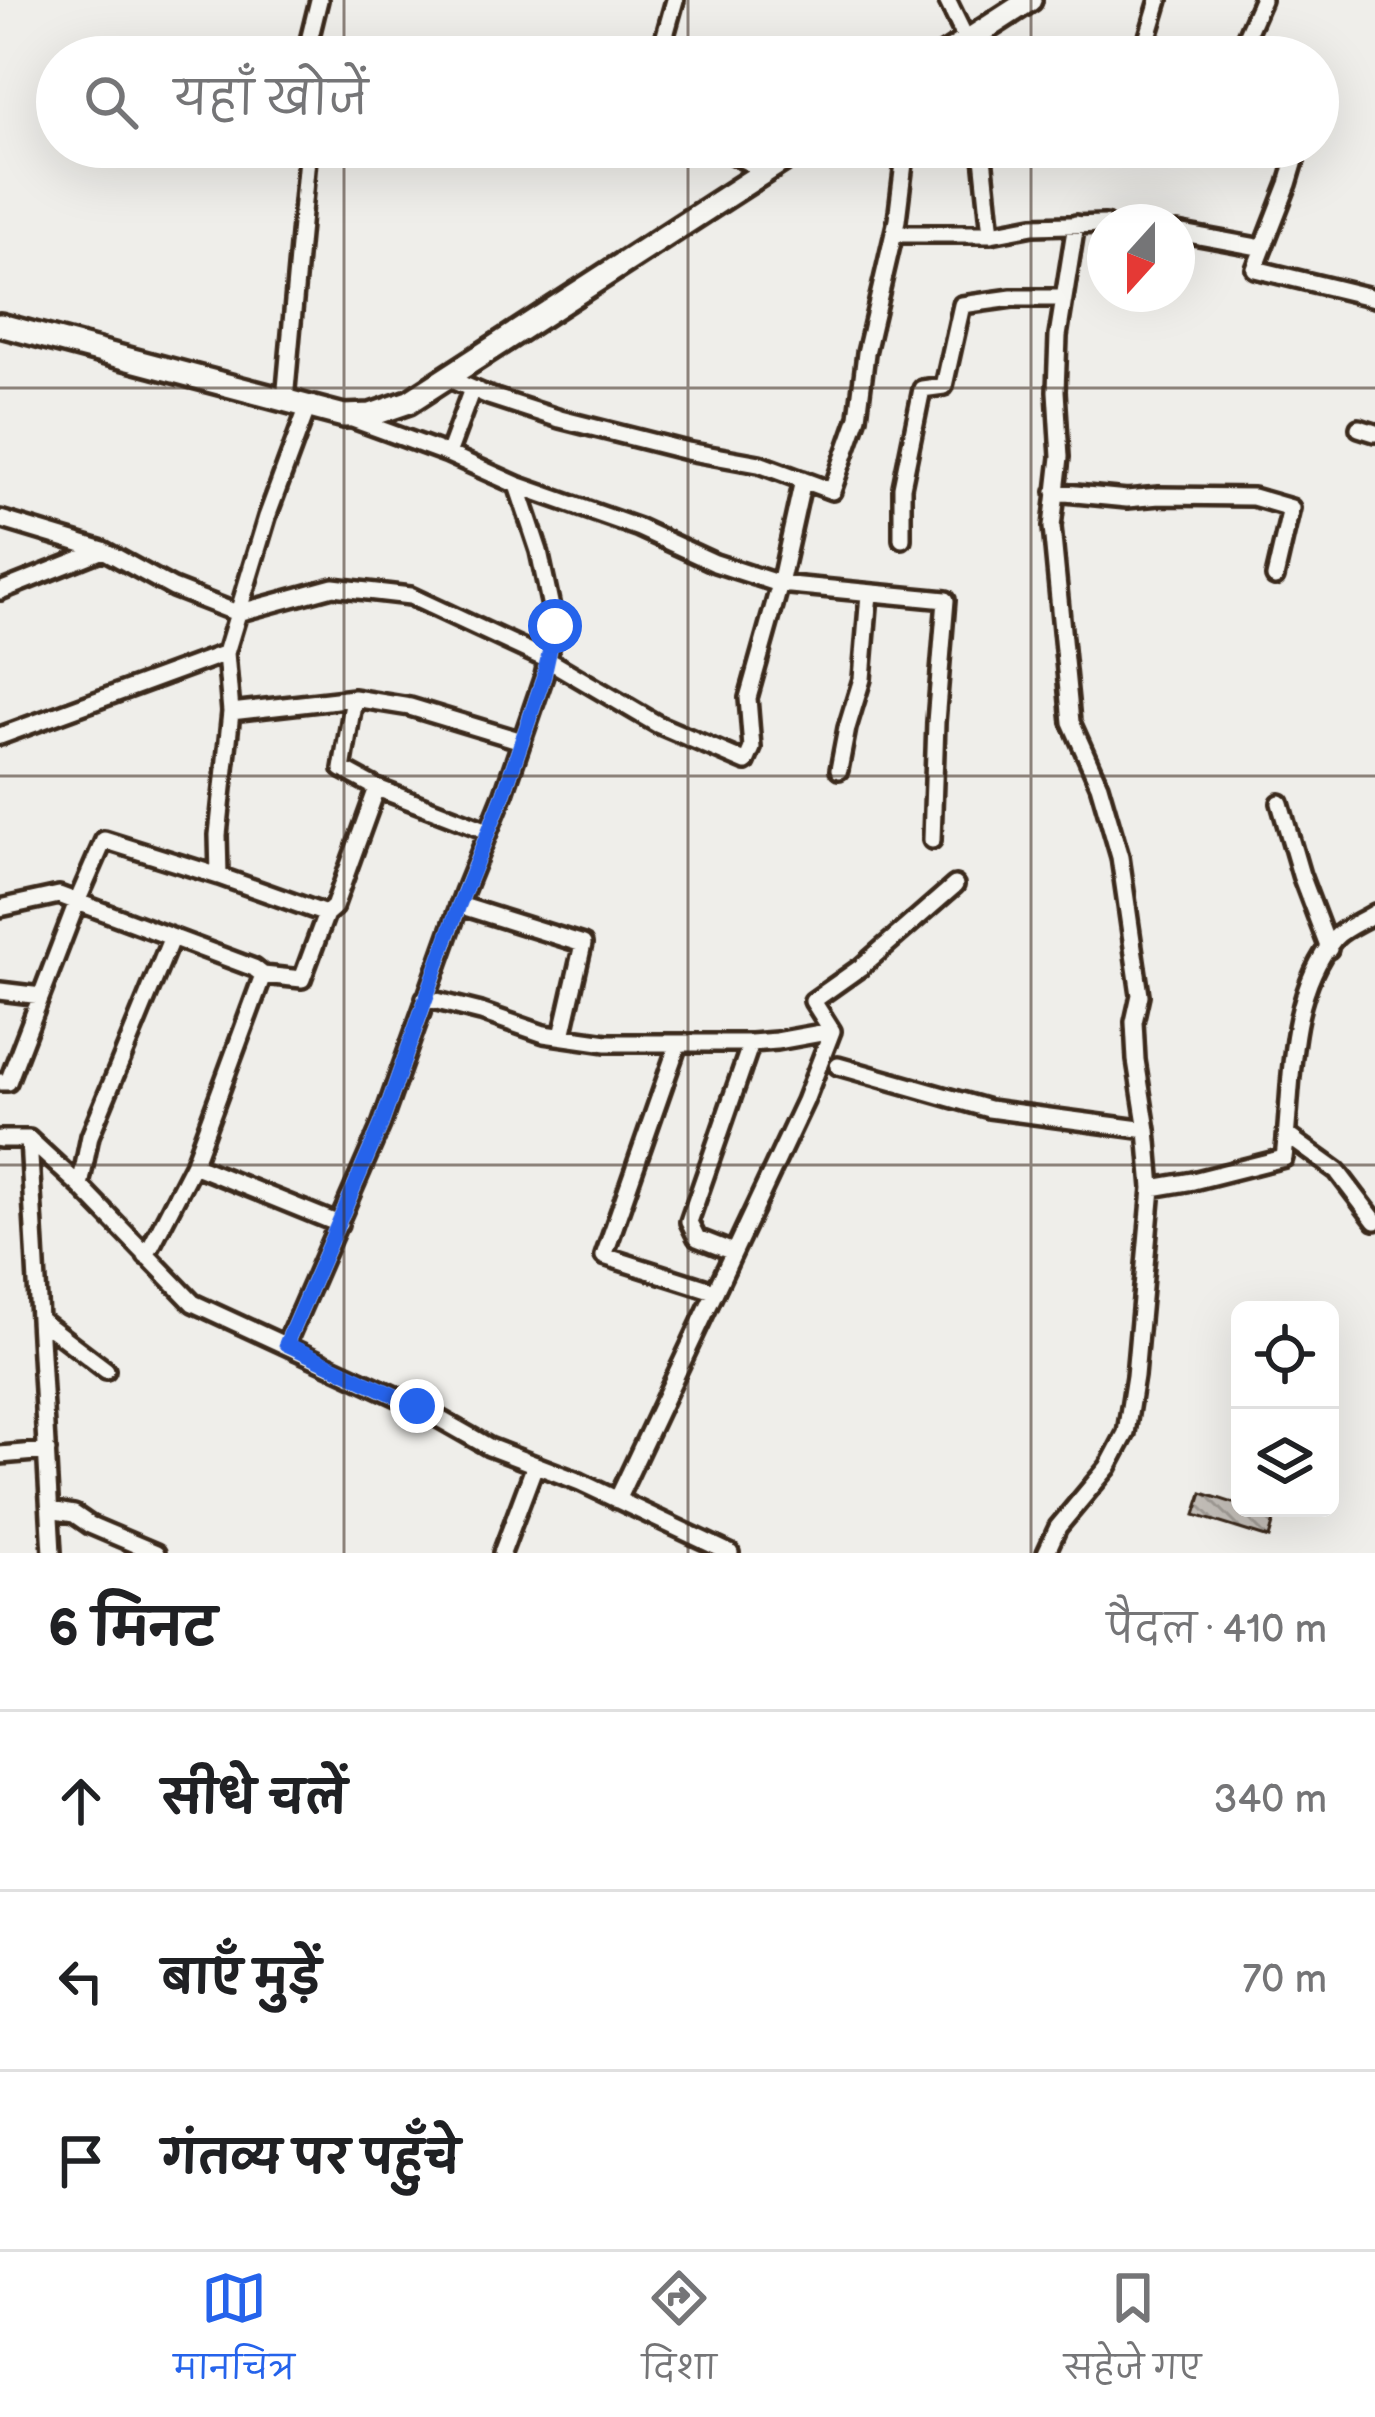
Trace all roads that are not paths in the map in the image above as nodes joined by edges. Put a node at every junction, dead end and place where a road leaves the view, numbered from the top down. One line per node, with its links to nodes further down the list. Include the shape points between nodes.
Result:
1 (319, 0): 7 (street)
2 (676, 0): 8 (street)
3 (947, 0): 9 (street)
4 (1030, 0): 10 (main road)
5 (1159, 0): 11 (street)
6 (1262, 0): 12 (street)
7 (310, 36)
8 (665, 36)
9 (962, 36)
10 (984, 36)
11 (1148, 36)
12 (1246, 36)
13 (307, 168): 31 (street)
14 (760, 168): 19 (street)
15 (771, 168): 19 (main road)
16 (903, 168): 22 (street)
17 (984, 168): 23 (street)
18 (1293, 168): 25 (street)
19 (766, 171): 29 (main road)
20 (1076, 224): 21 (street); 23 (street); 26 (street)
21 (1087, 224)
22 (894, 234): 23 (street); 34 (street, via 858,417 832,490)
23 (991, 234)
24 (1195, 235): 25 (street)
25 (1263, 248): 27 (street, via 1256,269)
26 (1063, 298): 36 (street); 38 (street, via 962,305 944,386 922,389 902,487)
27 (1375, 298)
28 (0, 325): 31 (main road)
29 (447, 378): 30 (street); 32 (main road, via 410,402)
30 (472, 389): 33 (street); 34 (street)
31 (296, 403): 32 (main road); 44 (street)
32 (344, 416): 33 (street)
33 (448, 454): 35 (street)
34 (803, 480): 41 (street)
35 (517, 485): 41 (street); 46 (street, via 555,626)
36 (1055, 492): 40 (street, via 1253,497 1291,508); 75 (street, via 1071,722 1120,857 1140,995 1134,1022)
37 (0, 519): 39 (street)
38 (902, 539)
39 (103, 550): 42 (street); 44 (street)
40 (1275, 578)
41 (780, 584): 43 (street); 46 (street, via 748,698 746,762 657,724)
42 (0, 591)
43 (869, 594): 51 (street, via 862,679); 55 (street, via 946,600)
44 (238, 613): 45 (street); 46 (street, via 333,587 410,596)
45 (226, 653): 48 (street); 49 (street)
46 (548, 660): 50 (street)
47 (354, 698): 48 (street); 50 (street); 52 (street, via 342,769)
48 (231, 712): 56 (street)
49 (0, 736)
50 (522, 741): 54 (street)
51 (839, 770)
52 (377, 788): 54 (street); 62 (street)
53 (1280, 803): 64 (street)
54 (488, 831): 59 (street)
55 (932, 840)
56 (219, 876): 58 (street, via 104,840); 62 (street)
57 (956, 885): 69 (street, via 812,1000)
58 (76, 902): 60 (street, via 59,895); 63 (street); 67 (street)
59 (459, 905): 68 (street); 70 (street, via 583,944)
60 (0, 908)
61 (1375, 913): 64 (street)
62 (326, 914): 65 (street, via 302,980)
63 (171, 939): 65 (street); 80 (street, via 90,1136)
64 (1329, 949): 76 (street, via 1297,1019)
65 (263, 975): 79 (street)
66 (0, 991): 67 (street)
67 (41, 995): 74 (street, via 8,1082)
68 (425, 998): 70 (street); 83 (street)
69 (832, 1031): 71 (street); 84 (street)
70 (562, 1036): 72 (street)
71 (751, 1042): 72 (street); 84 (street, via 689,1222 697,1238)
72 (678, 1044): 86 (street, via 604,1256)
73 (838, 1066): 75 (street, via 989,1109)
74 (0, 1082)
75 (1147, 1130): 81 (street)
76 (1287, 1135): 81 (street, via 1284,1158); 82 (street, via 1337,1171)
77 (0, 1139): 78 (street)
78 (28, 1139): 80 (street); 87 (street)
79 (193, 1166): 83 (street); 85 (street)
80 (80, 1186): 85 (street)
81 (1152, 1188): 99 (street, via 1126,1433)
82 (1375, 1221)
83 (339, 1224): 88 (street)
84 (733, 1252): 86 (street)
85 (146, 1256): 88 (street, via 193,1303)
86 (714, 1292): 93 (street)
87 (40, 1320): 89 (street); 90 (street)
88 (286, 1344): 92 (street)
89 (106, 1370)
90 (47, 1450): 91 (street); 94 (street)
91 (0, 1455)
92 (536, 1465): 93 (street); 97 (street)
93 (617, 1500): 98 (street)
94 (50, 1510): 95 (street); 96 (street)
95 (52, 1553)
96 (156, 1553)
97 (502, 1553)
98 (730, 1553)
99 (1046, 1553)

